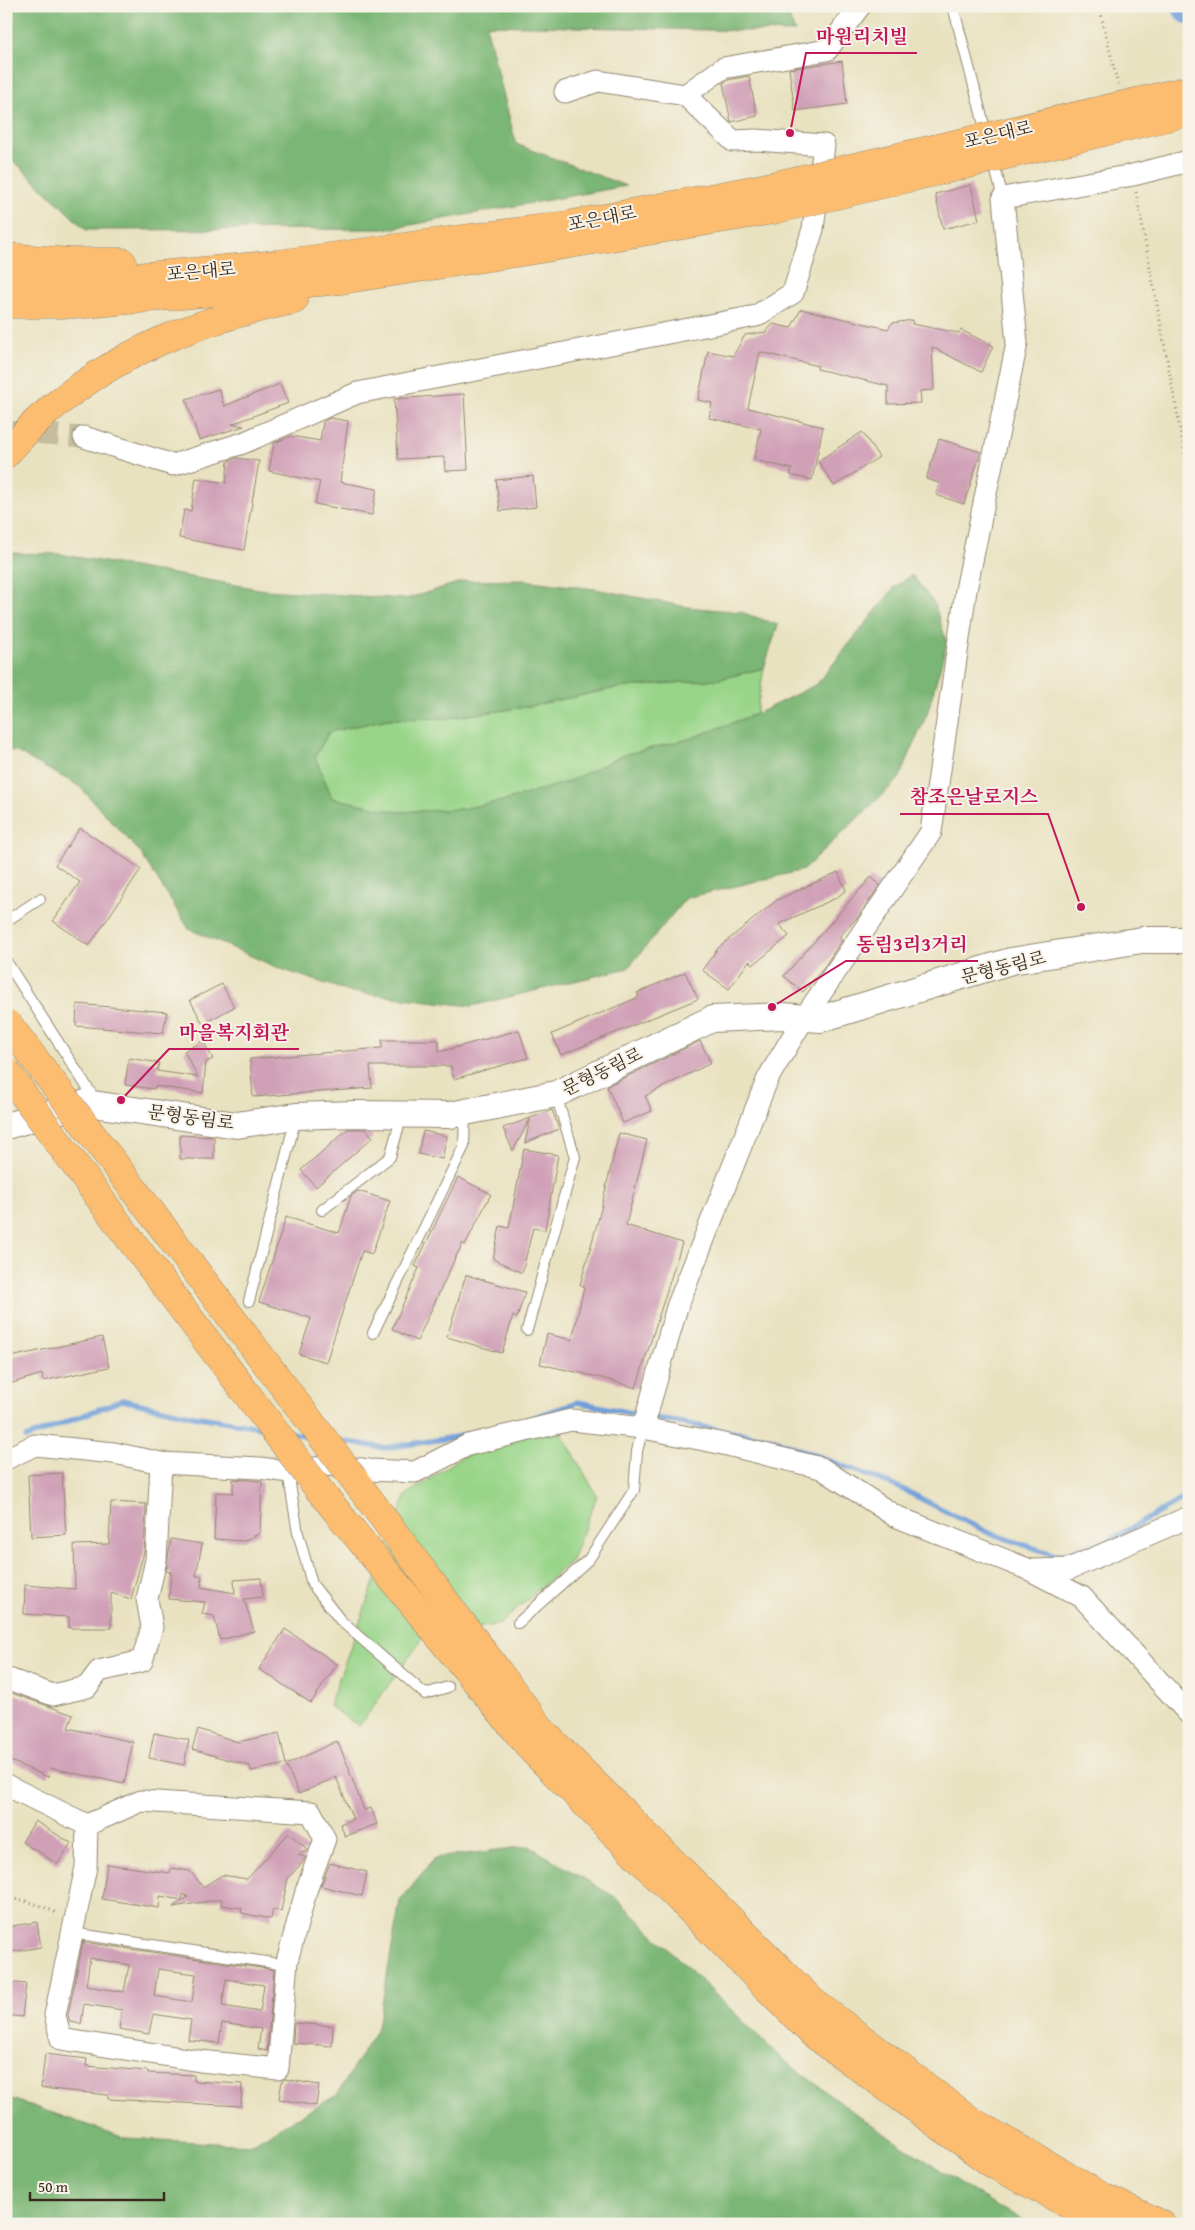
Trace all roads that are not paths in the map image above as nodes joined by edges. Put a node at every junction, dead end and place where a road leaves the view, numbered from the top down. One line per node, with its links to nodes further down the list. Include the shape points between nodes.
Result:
1 (860, 6): 5 (street, via 827,50 723,68)
2 (953, 6): 9 (lane)
3 (1189, 90): 8 (highway, 포은대로, bridge)
4 (565, 92): 5 (street, via 598,81)
5 (686, 96): 15 (street, via 733,141 824,145 813,229 793,293 756,316 357,393 243,443 173,465)
6 (1189, 112): 8 (highway, bridge)
7 (1189, 162): 9 (street)
8 (770, 198): 10 (highway, 포은대로); 12 (highway, 포은대로)
9 (1003, 198): 21 (street, via 1017,343 966,590 932,832)
10 (534, 250): 14 (highway, 포은대로, via 342,280 86,304); 16 (highway, via 243,310 184,330 122,359 78,387 39,419)
11 (6, 257): 12 (highway, via 70,262)
12 (278, 264): 13 (highway, 포은대로, via 70,283)
13 (6, 282)
14 (6, 304)
15 (84, 437)
16 (6, 454)
17 (40, 900): 18 (lane)
18 (6, 921)
19 (1189, 940): 21 (street, 문형동림로, via 1142,940 1011,961 820,1019)
20 (6, 960): 25 (lane)
21 (804, 1018): 24 (street, 문형동림로, via 712,1018); 34 (street, via 768,1078 677,1307)
22 (7, 1022): 49 (highway, bridge, via 544,1733 812,2001 973,2122 1103,2197)
23 (6, 1071): 48 (highway, bridge, via 320,1491 533,1751 813,2034 991,2162)
24 (556, 1094): 26 (street, 문형동림로); 32 (lane, via 575,1157)
25 (98, 1105): 28 (street, 문형동림로, via 237,1125); 29 (street, 문형동림로, via 86,1103)
26 (465, 1112): 27 (street, 문형동림로, via 450,1115); 33 (lane, via 464,1146)
27 (402, 1114): 28 (street, 문형동림로); 30 (lane, via 390,1157)
28 (296, 1116): 31 (lane)
29 (6, 1126)
30 (322, 1210)
31 (249, 1301)
32 (527, 1330)
33 (373, 1333)
34 (643, 1428): 37 (street, via 571,1420 468,1445 415,1472 328,1465 297,1473); 39 (street, via 821,1468 895,1516); 40 (lane, via 637,1451 634,1490 589,1559)
35 (6, 1459): 36 (street, via 35,1445 114,1453)
36 (161, 1463): 37 (street); 41 (street, via 156,1560 147,1599 152,1627 142,1661 99,1672 87,1687 53,1695)
37 (288, 1472): 42 (lane, via 298,1533 312,1584 341,1621 425,1694)
38 (1189, 1517): 39 (street, via 1069,1569)
39 (1030, 1570): 43 (street, via 1082,1597)
40 (518, 1623)
41 (6, 1678)
42 (448, 1687)
43 (1189, 1714)
44 (6, 1785): 45 (street)
45 (87, 1826): 46 (street, via 86,1867); 47 (street, via 141,1801 311,1812 325,1839 307,1888)
46 (74, 1926): 47 (lane); 47 (street, via 55,2015 60,2040 278,2069)
47 (286, 1965)
48 (1105, 2224)
49 (1161, 2224)

